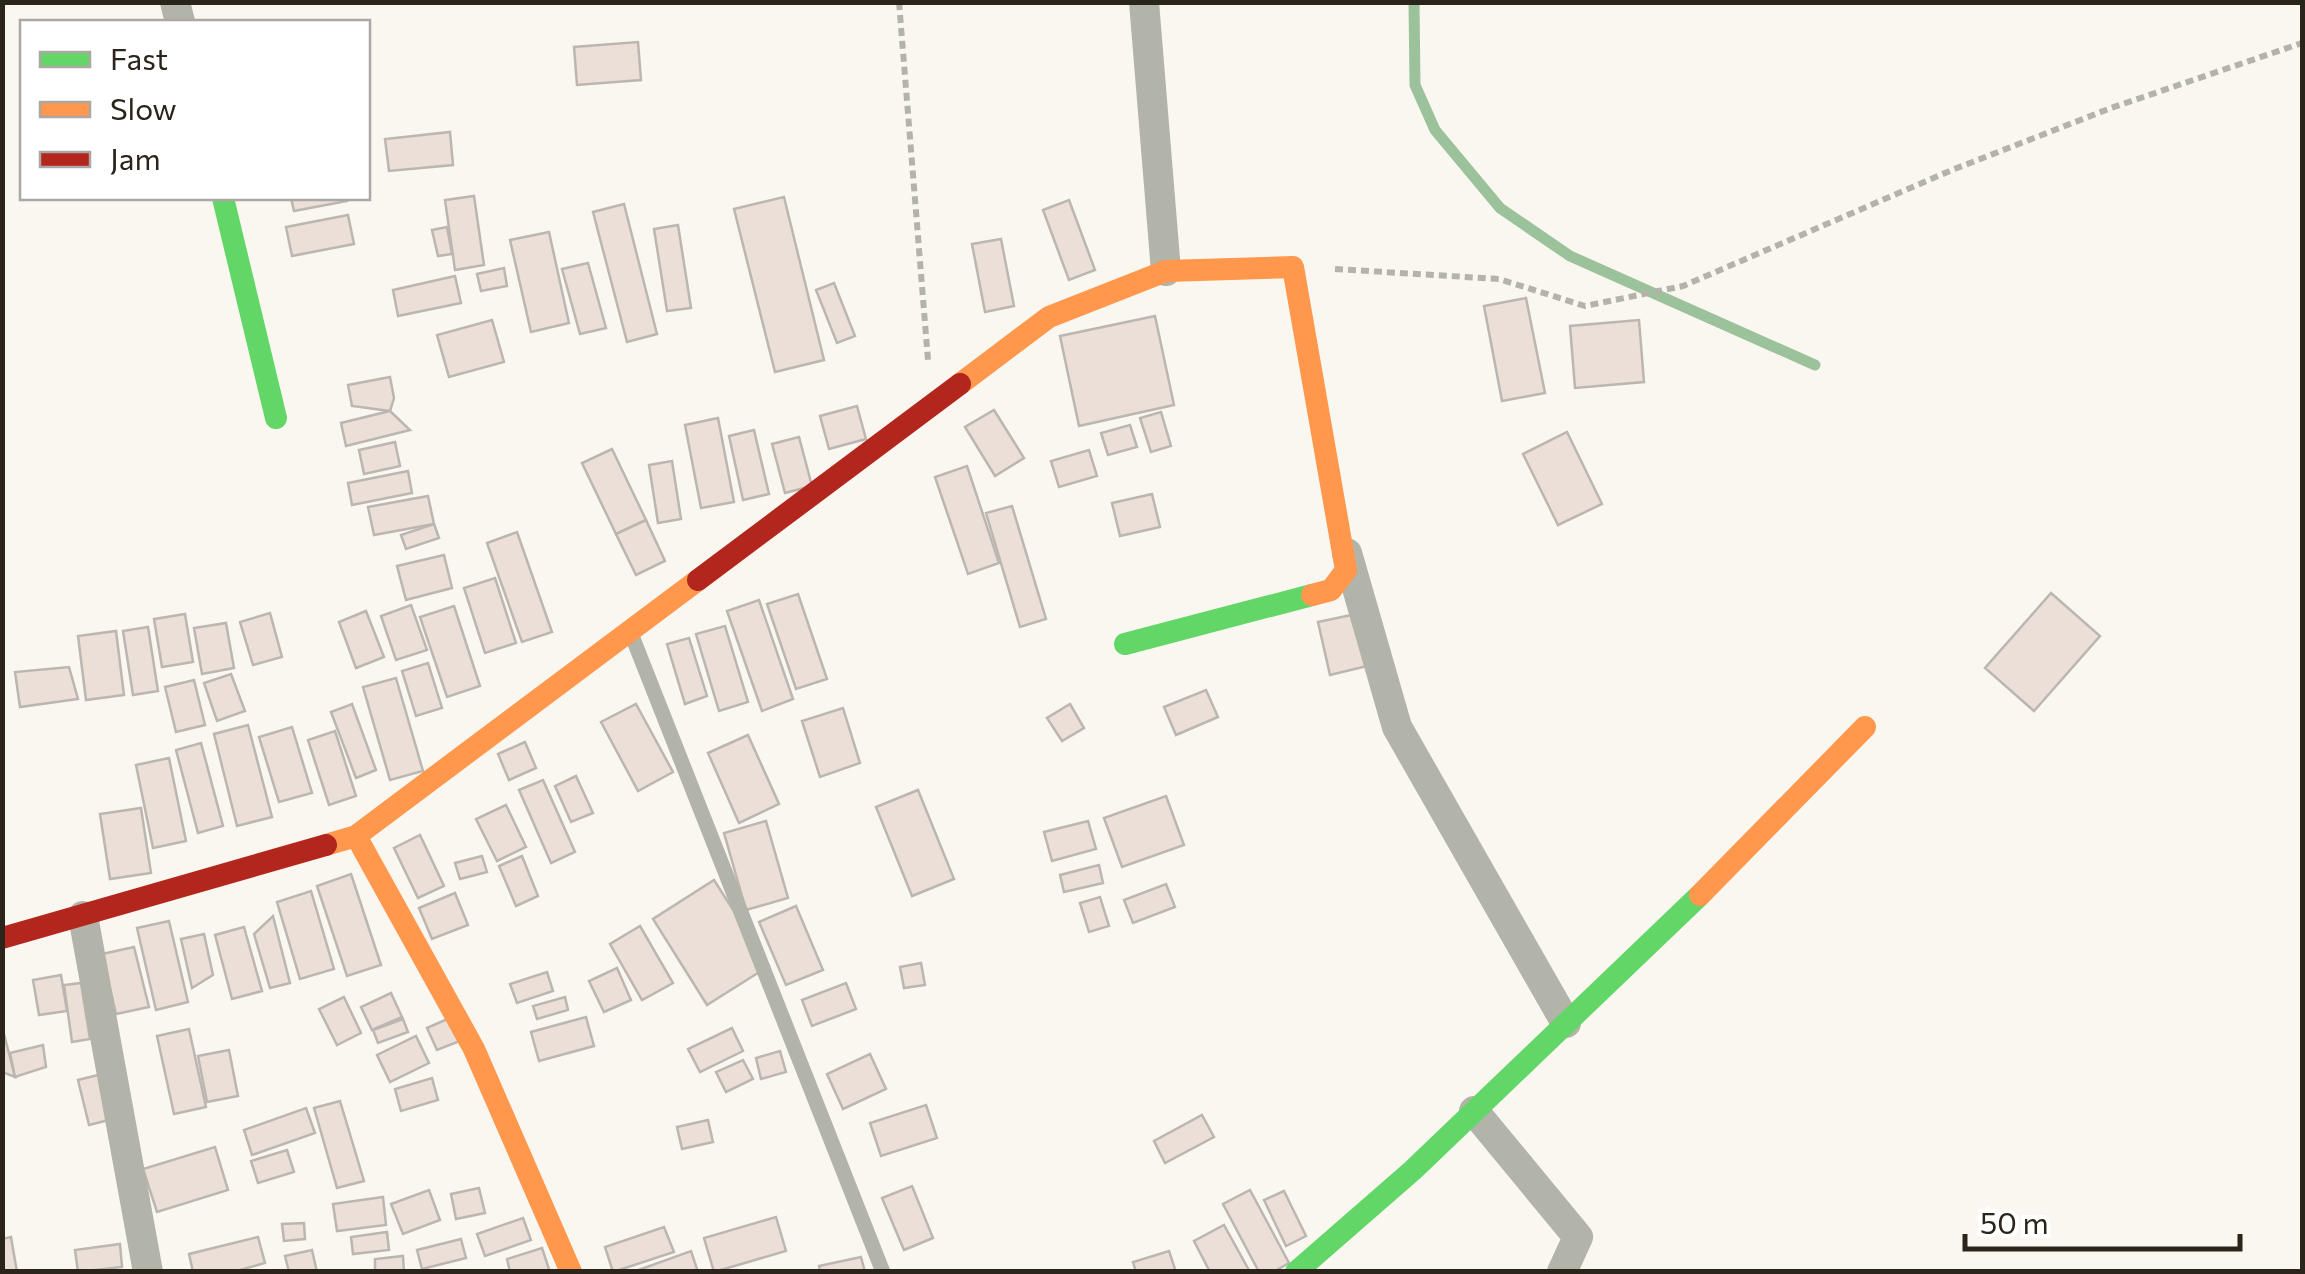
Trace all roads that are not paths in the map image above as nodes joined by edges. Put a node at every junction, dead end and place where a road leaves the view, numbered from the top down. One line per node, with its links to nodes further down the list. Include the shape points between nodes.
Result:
1 (1144, 2): 3 (street)
2 (223, 200): 4 (street)
3 (1166, 272): 5 (street, via 1294,266); 6 (street, via 1049,317)
4 (276, 418)
5 (1338, 520): 7 (street, via 1346,570 1330,590); 12 (street, via 1397,727)
6 (630, 632): 9 (street); 16 (lane)
7 (1124, 644)
8 (1864, 727): 12 (street, via 1793,805)
9 (356, 836): 10 (street); 15 (street, via 435,967 518,1135)
10 (83, 916): 11 (street); 14 (street)
11 (2, 938)
12 (1566, 1023): 13 (street)
13 (1474, 1111): 17 (street, via 1355,1226); 18 (street, via 1578,1237)
14 (148, 1272)
15 (571, 1272)
16 (883, 1272)
17 (1296, 1272)
18 (1562, 1272)

